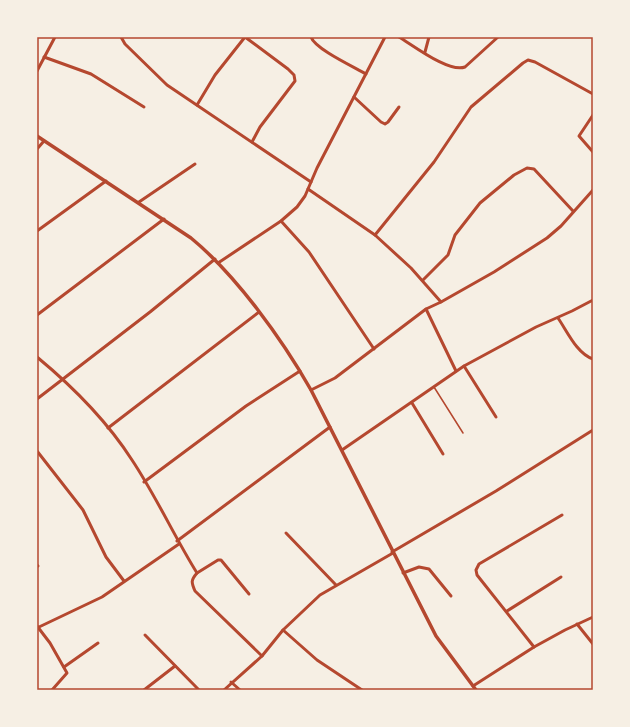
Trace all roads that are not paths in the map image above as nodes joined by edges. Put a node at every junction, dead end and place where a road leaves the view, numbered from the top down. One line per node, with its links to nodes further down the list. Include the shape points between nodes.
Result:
1 (56, 37): 10 (street)
2 (121, 37): 15 (street, via 162,81)
3 (245, 37): 15 (street, via 215,75); 21 (street, via 288,69 296,81 260,127)
4 (311, 37): 12 (street, via 312,41 329,53)
5 (385, 37): 12 (street)
6 (399, 37): 9 (street)
7 (428, 37): 9 (street)
8 (498, 37): 9 (street, via 466,67 460,69 455,69)
9 (424, 52)
10 (44, 57): 11 (street); 16 (street, via 91,74)
11 (37, 71)
12 (366, 74): 14 (street)
13 (593, 94): 34 (street, via 528,60 472,107 434,162)
14 (354, 97): 17 (street, via 385,124); 26 (street)
15 (197, 105): 21 (street)
16 (144, 107)
17 (399, 107)
18 (593, 115): 23 (street, via 579,136)
19 (37, 136): 20 (street)
20 (44, 141): 22 (street); 25 (street)
21 (252, 142): 26 (street)
22 (37, 149)
23 (593, 152)
24 (195, 164): 29 (street)
25 (106, 181): 29 (street); 33 (street)
26 (311, 182): 27 (street)
27 (308, 189): 32 (street, via 298,207); 34 (street)
28 (593, 190): 30 (street)
29 (139, 202): 31 (street)
30 (573, 211): 37 (street, via 534,169 527,168 514,175 480,203 455,235 448,255); 39 (street, via 547,238)
31 (164, 219): 35 (street); 42 (street)
32 (281, 221): 36 (street); 44 (street, via 310,252)
33 (37, 231)
34 (375, 235): 37 (street)
35 (215, 259): 36 (street); 50 (street)
36 (218, 263): 41 (street)
37 (423, 280): 39 (street)
38 (593, 300): 43 (street)
39 (441, 302): 40 (street)
40 (426, 309): 44 (street); 49 (street)
41 (258, 312): 48 (street); 57 (street)
42 (37, 315)
43 (558, 318): 46 (street, via 576,345); 47 (street)
44 (374, 349): 52 (street, via 335,378)
45 (37, 357): 50 (street)
46 (593, 359)
47 (464, 366): 49 (street); 55 (street)
48 (300, 371): 52 (street); 63 (street, via 246,406)
49 (456, 371): 51 (street)
50 (63, 379): 53 (street); 57 (street)
51 (433, 386): 54 (street); 59 (lane)
52 (311, 390): 56 (street)
53 (37, 399)
54 (412, 403): 60 (street); 62 (street)
55 (496, 417)
56 (330, 427): 60 (street); 66 (street)
57 (108, 428): 63 (street, via 132,459)
58 (593, 430): 67 (street)
59 (463, 433)
60 (342, 450): 67 (street)
61 (37, 451): 71 (street, via 83,510 106,557)
62 (443, 454)
63 (144, 482): 66 (street)
64 (562, 515): 75 (street, via 479,564 476,570 478,576)
65 (286, 533): 72 (street)
66 (178, 542): 68 (street); 71 (street)
67 (393, 552): 69 (street); 72 (street)
68 (197, 573): 73 (street, via 221,560); 84 (street, via 191,583 194,591)
69 (403, 573): 74 (street, via 419,567 429,569); 88 (street, via 436,636)
70 (561, 578): 75 (street)
71 (124, 581): 78 (street, via 102,597)
72 (336, 585): 79 (street, via 320,595)
73 (249, 594)
74 (451, 596)
75 (507, 611): 83 (street)
76 (593, 617): 77 (street)
77 (577, 624): 82 (street); 83 (street)
78 (38, 626): 86 (street)
79 (283, 630): 84 (street); 94 (street, via 317,660)
80 (145, 634): 85 (street)
81 (98, 643): 86 (street)
82 (593, 644)
83 (534, 647): 88 (street)
84 (262, 656): 87 (street)
85 (175, 666): 90 (street); 91 (street)
86 (64, 667): 89 (street, via 67,673)
87 (231, 682): 92 (street); 93 (street)
88 (475, 688)
89 (52, 690)
90 (144, 690)
91 (199, 690)
92 (224, 690)
93 (240, 690)
94 (362, 690)
95 (502, 690): 96 (lane)
96 (512, 690)

